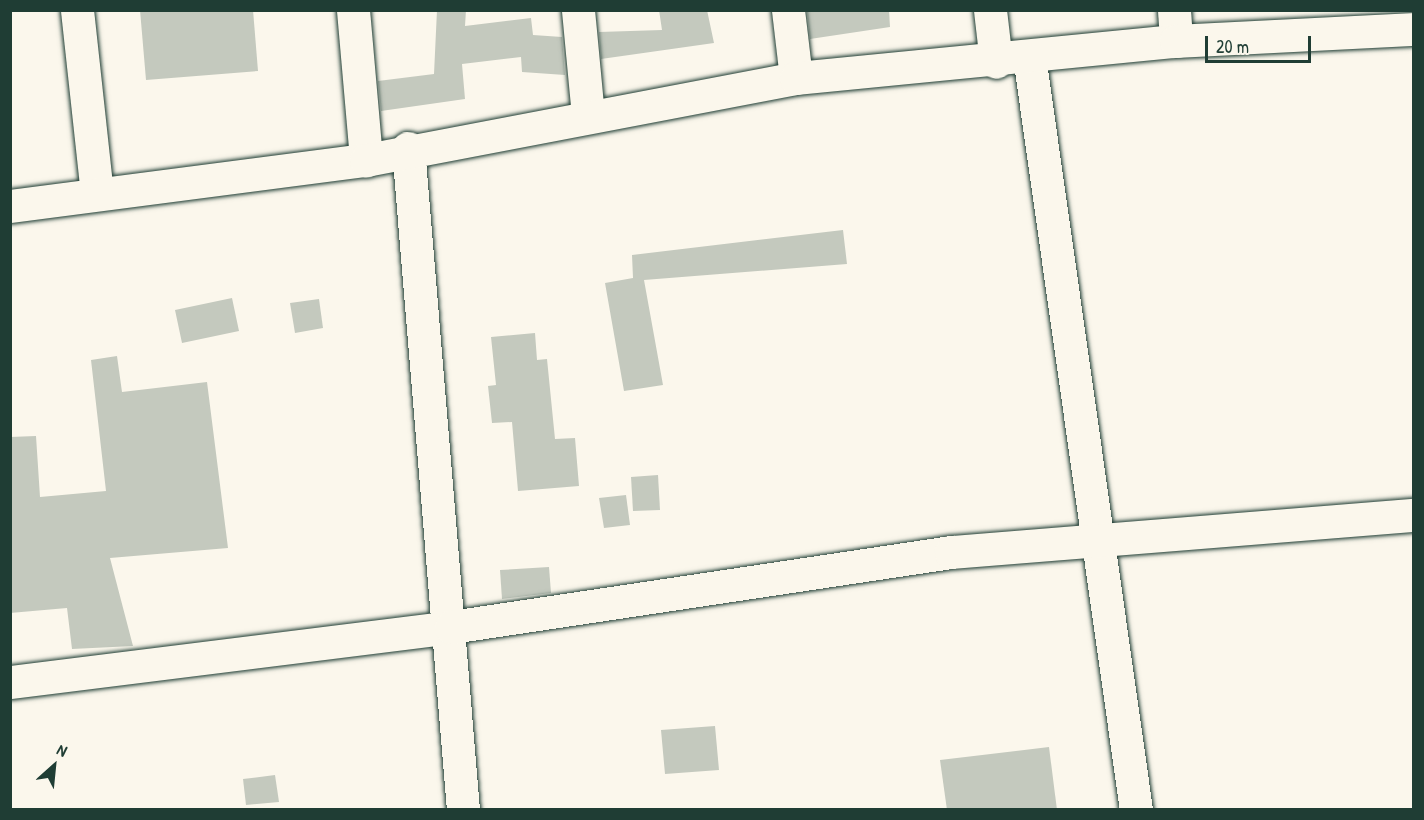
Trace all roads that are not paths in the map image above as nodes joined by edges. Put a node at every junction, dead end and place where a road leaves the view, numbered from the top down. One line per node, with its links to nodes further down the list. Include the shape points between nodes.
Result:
1 (77, 10): 14 (street)
2 (353, 10): 13 (street)
3 (578, 10): 11 (street)
4 (788, 10): 10 (street)
5 (990, 10): 9 (street)
6 (1396, 24): 7 (street)
7 (1175, 26): 8 (street)
8 (1029, 56): 9 (street); 17 (street)
9 (996, 63): 10 (street)
10 (796, 78): 11 (street)
11 (588, 116): 12 (street)
12 (408, 148): 13 (street); 18 (street)
13 (366, 160): 14 (street)
14 (97, 194): 15 (street)
15 (10, 206)
16 (1413, 516): 17 (street)
17 (1094, 540): 18 (street, via 951,552); 21 (street)
18 (451, 627): 19 (street); 20 (street)
19 (10, 682)
20 (463, 810)
21 (1136, 810)

